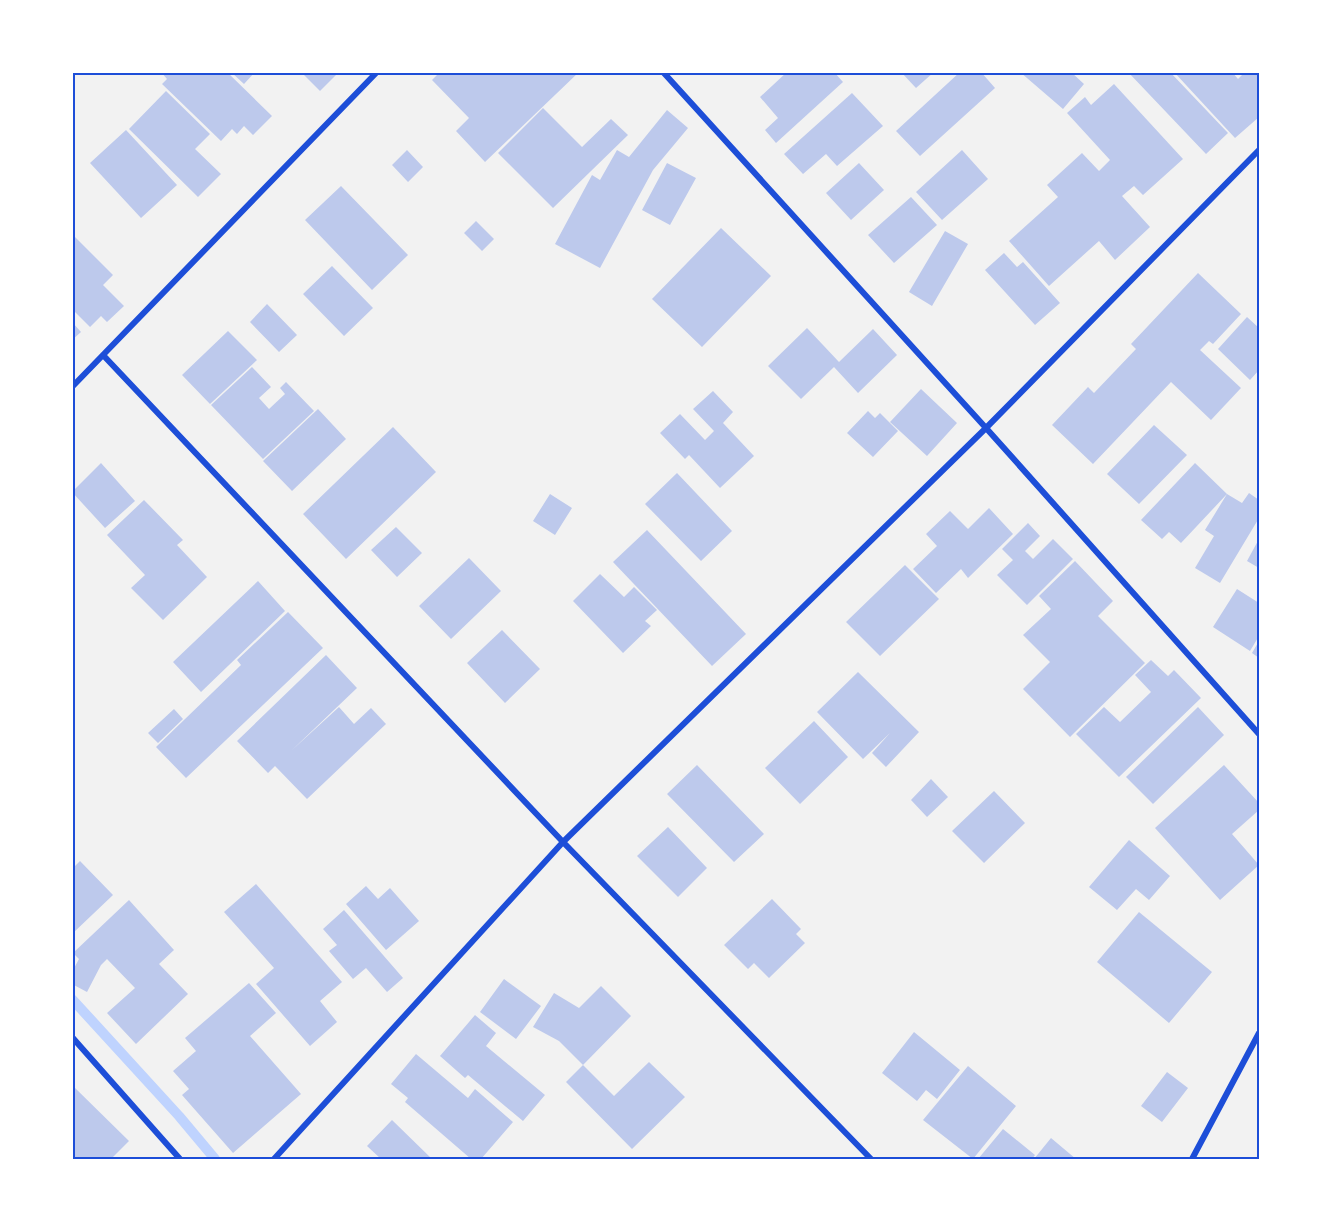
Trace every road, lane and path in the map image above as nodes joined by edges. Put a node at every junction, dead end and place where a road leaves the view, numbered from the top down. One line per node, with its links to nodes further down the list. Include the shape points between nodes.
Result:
1 (377, 72): 4 (street)
2 (663, 72): 6 (street)
3 (1259, 150): 6 (street)
4 (103, 355): 5 (street); 8 (street)
5 (72, 387)
6 (986, 428): 7 (street); 8 (street)
7 (1259, 734)
8 (563, 842): 12 (street); 13 (street)
9 (1259, 1033): 14 (street)
10 (72, 1037): 11 (street)
11 (180, 1159)
12 (274, 1159)
13 (871, 1159)
14 (1192, 1159)

